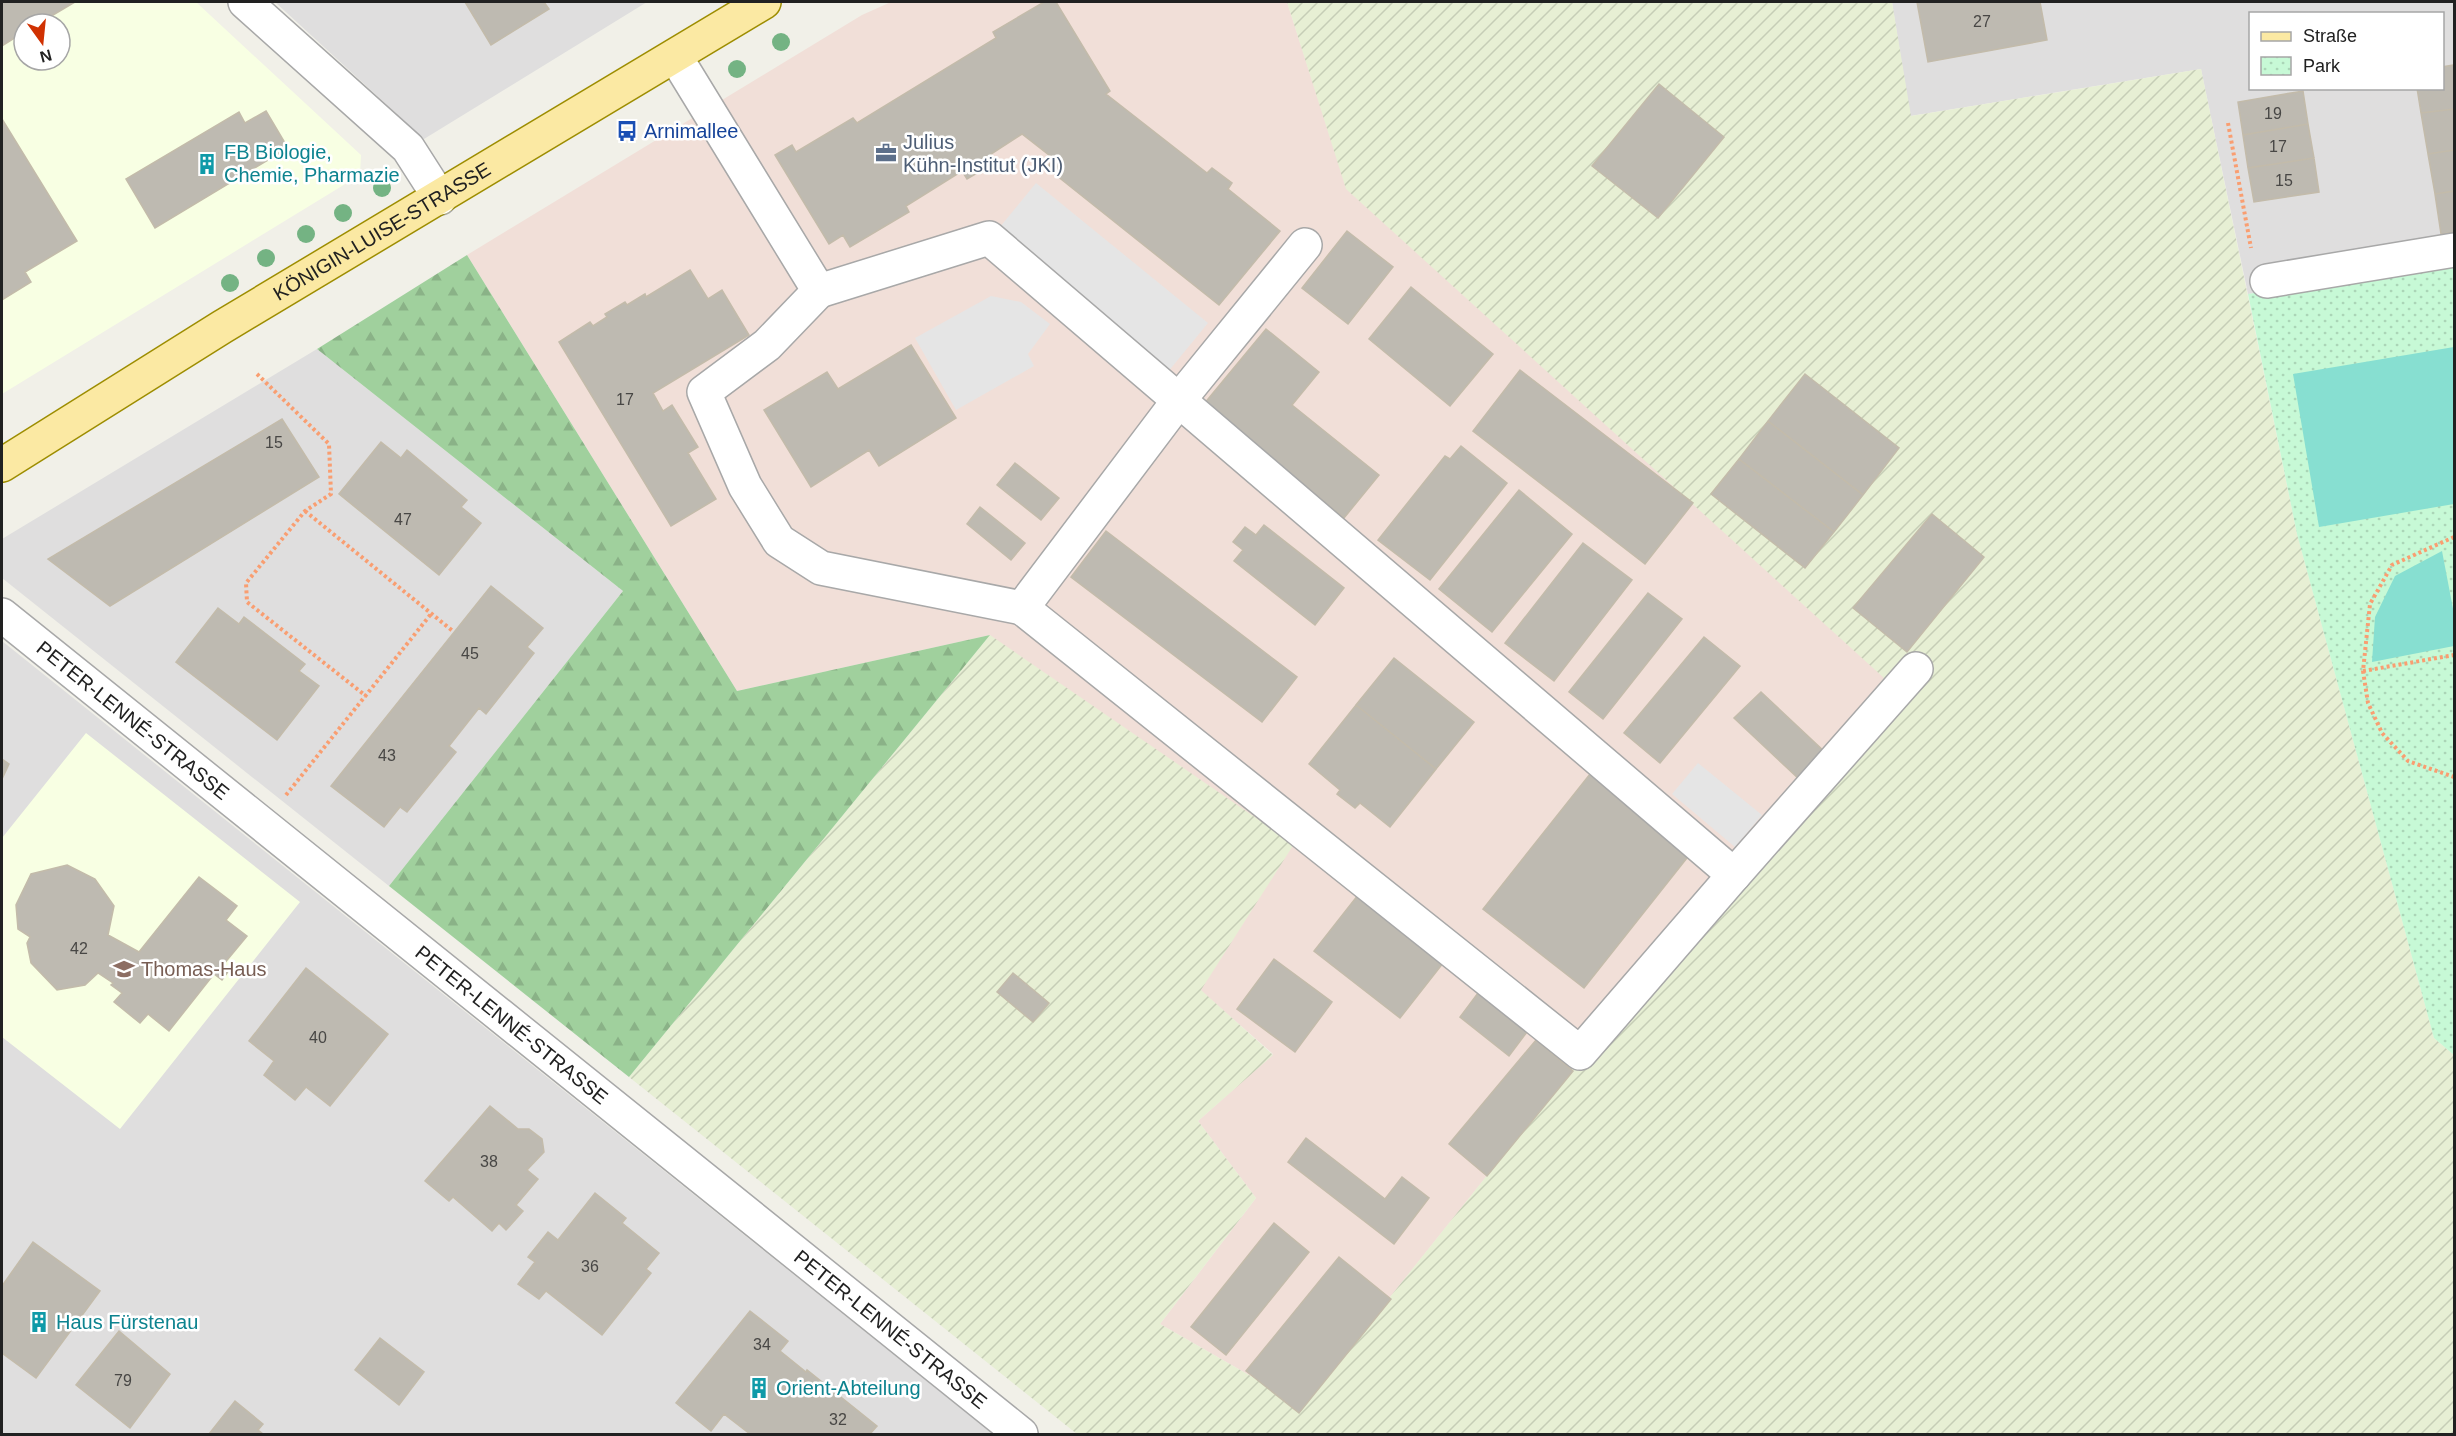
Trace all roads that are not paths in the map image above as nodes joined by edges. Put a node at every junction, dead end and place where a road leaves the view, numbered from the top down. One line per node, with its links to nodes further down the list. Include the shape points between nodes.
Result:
1 (245, 2): 4 (street, via 408,148)
2 (765, 2): 3 (main road, KÖNIGIN-LUISE-STRASSE)
3 (675, 56): 4 (main road, KÖNIGIN-LUISE-STRASSE); 8 (street)
4 (440, 198): 10 (main road, KÖNIGIN-LUISE-STRASSE, via 222,327)
5 (1305, 245): 9 (street)
6 (2454, 250): 7 (street)
7 (2267, 281)
8 (819, 291): 9 (street, via 989,238); 11 (street, via 767,345 704,392 745,486 779,541 821,568)
9 (1179, 400): 11 (street); 14 (street)
10 (2, 465)
11 (1022, 608): 14 (street, via 1580,1053)
12 (2, 615): 15 (street, PETER-LENNÉ-STRASSE)
13 (1916, 669): 14 (street)
14 (1734, 875)
15 (1021, 1434)

